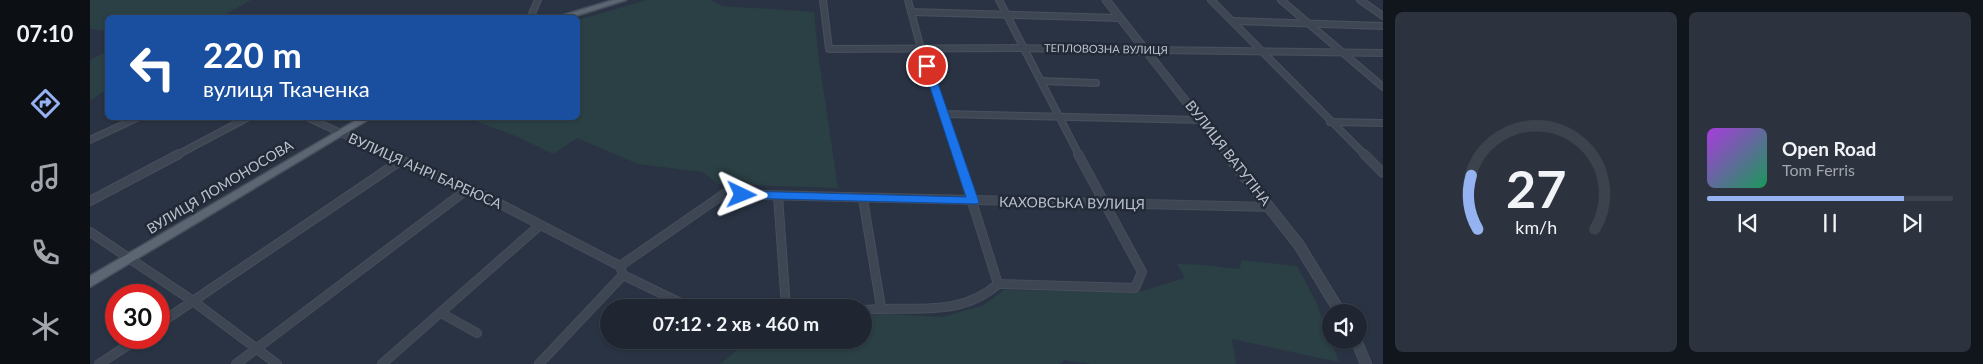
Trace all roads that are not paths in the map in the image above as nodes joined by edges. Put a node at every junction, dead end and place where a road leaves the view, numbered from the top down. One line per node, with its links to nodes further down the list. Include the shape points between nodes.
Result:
1 (538, 0): 12 (street)
2 (622, 0): 13 (main road)
3 (823, 0): 20 (street, ТЕПЛОВОЗНА ВУЛИЦЯ, via 829,49)
4 (908, 0): 10 (street)
5 (999, 0): 11 (street)
6 (1106, 0): 15 (street, ВУЛИЦЯ ВАТУТІНА)
7 (1211, 0): 16 (street)
8 (1281, 0): 17 (street)
9 (1360, 0): 14 (street)
10 (911, 12): 11 (street); 20 (street)
11 (1006, 14): 15 (street); 19 (street)
12 (531, 15)
13 (569, 15)
14 (1383, 16)
15 (1119, 18): 22 (street, ВУЛИЦЯ ВАТУТІНА)
16 (1233, 21): 17 (street); 21 (street)
17 (1307, 24): 18 (street); 23 (street)
18 (1383, 26)
19 (1024, 48): 20 (street, ТЕПЛОВОЗНА ВУЛИЦЯ); 22 (street, ТЕПЛОВОЗНА ВУЛИЦЯ); 25 (street)
20 (922, 49): 28 (street)
21 (1264, 51): 22 (street, ТЕПЛОВОЗНА ВУЛИЦЯ); 23 (street, ТЕПЛОВОЗНА ВУЛИЦЯ); 35 (street)
22 (1145, 52): 34 (street, ВУЛИЦЯ ВАТУТІНА)
23 (1342, 52): 24 (street, ТЕПЛОВОЗНА ВУЛИЦЯ); 27 (street)
24 (1383, 53)
25 (1042, 81): 26 (street); 29 (street)
26 (1096, 82)
27 (1383, 88)
28 (945, 114): 29 (street); 45 (street)
29 (1059, 116): 34 (street); 46 (street)
30 (132, 120): 38 (street)
31 (243, 120): 44 (street)
32 (313, 120): 37 (street, ВУЛИЦЯ АНРІ БАРБЮСА)
33 (362, 120): 37 (main road, ВУЛИЦЯ ЛОМОНОСОВА)
34 (1202, 120): 47 (street, ВУЛИЦЯ ВАТУТІНА)
35 (1330, 122): 36 (street); 40 (street)
36 (1383, 123)
37 (339, 133): 39 (street, ВУЛИЦЯ АНРІ БАРБЮСА); 50 (main road, ВУЛИЦЯ ЛОМОНОСОВА)
38 (90, 140)
39 (400, 161): 41 (street, ВУЛИЦЯ АНРІ БАРБЮСА); 57 (street)
40 (1383, 173)
41 (469, 188): 48 (street, ВУЛИЦЯ АНРІ БАРБЮСА); 65 (street)
42 (778, 196): 43 (street, КАХОВСЬКА ВУЛИЦЯ); 51 (street, КАХОВСЬКА ВУЛИЦЯ, via 724,194); 56 (street)
43 (863, 199): 45 (street, КАХОВСЬКА ВУЛИЦЯ); 59 (street)
44 (90, 201)
45 (973, 202): 46 (street, КАХОВСЬКА ВУЛИЦЯ); 54 (street)
46 (1103, 202): 47 (street, КАХОВСЬКА ВУЛИЦЯ); 54 (street, via 1142,272 1135,288)
47 (1270, 207): 58 (street, ВУЛИЦЯ ВАТУТІНА, via 1299,245)
48 (540, 225): 51 (street, ВУЛИЦЯ АНРІ БАРБЮСА); 61 (street)
49 (90, 232): 50 (street)
50 (129, 258): 53 (main road, ВУЛИЦЯ ЛОМОНОСОВА); 57 (street)
51 (620, 266): 52 (street)
52 (623, 275): 55 (street); 71 (street)
53 (90, 282)
54 (998, 284): 59 (street, via 990,294 940,309)
55 (670, 299)
56 (785, 299)
57 (193, 302): 62 (street); 65 (street)
58 (1335, 304)
59 (881, 307): 60 (street)
60 (872, 309)
61 (441, 313): 63 (street); 70 (street)
62 (170, 317)
63 (477, 333)
64 (122, 349): 67 (street)
65 (256, 349): 68 (street); 69 (street)
66 (1360, 349): 72 (street)
67 (99, 364)
68 (236, 364)
69 (277, 364)
70 (382, 364)
71 (540, 364)
72 (1366, 364)

